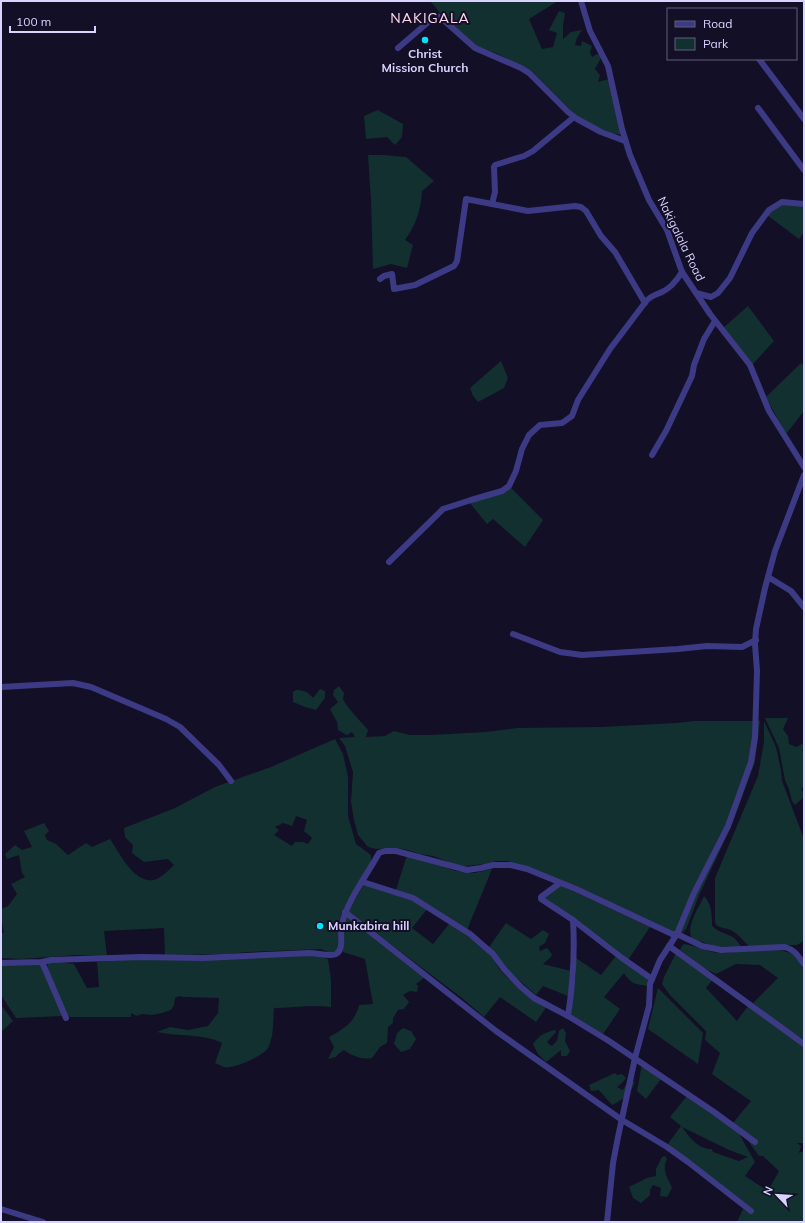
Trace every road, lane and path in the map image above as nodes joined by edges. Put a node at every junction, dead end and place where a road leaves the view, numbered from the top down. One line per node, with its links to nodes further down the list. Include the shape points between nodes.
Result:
1 (581, 1): 7 (street, Nakigalala Road, via 590,31 608,66)
2 (398, 48): 5 (street, via 433,18 440,17 475,48 529,73)
3 (760, 60): 6 (street)
4 (758, 108): 8 (street)
5 (574, 117): 7 (street, via 601,132); 9 (street, via 533,151 495,165 495,192)
6 (804, 119)
7 (625, 140): 11 (street, Nakigalala Road, via 646,192 667,230)
8 (804, 170)
9 (492, 204): 12 (street, via 466,199 457,261 454,266 398,289 394,289 392,274); 15 (street, via 528,212 581,207 615,252)
10 (804, 204): 14 (street, via 782,202 769,210 752,233 731,276 718,293)
11 (682, 272): 13 (street, Nakigalala Road); 15 (street, via 668,288 652,296)
12 (380, 279)
13 (696, 293): 14 (street); 16 (street, Nakigalala Road)
14 (711, 297): 16 (street)
15 (645, 303): 21 (street, via 610,349 578,400 572,416 562,423 540,425 529,435 509,486 502,491 443,509)
16 (706, 308): 17 (street, Nakigalala Road)
17 (715, 321): 18 (street, via 704,339 692,376); 19 (street, Nakigalala Road, via 750,365 769,411)
18 (652, 455)
19 (803, 465)
20 (804, 475): 22 (street, via 779,539)
21 (389, 562)
22 (768, 577): 23 (street, via 791,591); 25 (street, via 759,612)
23 (804, 607)
24 (513, 634): 25 (street, via 560,652 582,655 707,646 742,647)
25 (756, 640): 32 (street, via 758,671 751,762 728,826 694,893)
26 (1, 687): 27 (street, via 72,683 91,687 180,727 219,765)
27 (231, 781)
28 (363, 882): 29 (street, via 379,853 396,851 467,870 493,865 511,865); 30 (street); 38 (street, via 420,901 485,946 534,998)
29 (560, 883): 31 (street, via 541,899); 32 (street)
30 (346, 912): 34 (street, via 341,927 341,948 338,953 330,956 309,953); 42 (street, via 496,1031)
31 (573, 920): 37 (street); 38 (street, via 574,969)
32 (677, 934): 33 (street); 36 (street, via 702,946 721,950 785,947 796,952)
33 (669, 946): 37 (street); 40 (street)
34 (42, 962): 35 (street); 39 (street)
35 (1, 963)
36 (804, 964)
37 (652, 979): 41 (street, via 646,1023)
38 (568, 1016): 41 (street)
39 (66, 1018)
40 (804, 1044)
41 (635, 1058): 42 (street); 43 (street)
42 (622, 1120): 45 (street, via 688,1162); 47 (street, via 613,1163)
43 (755, 1142)
44 (1, 1209): 46 (street)
45 (751, 1211)
46 (43, 1222)
47 (607, 1222)

